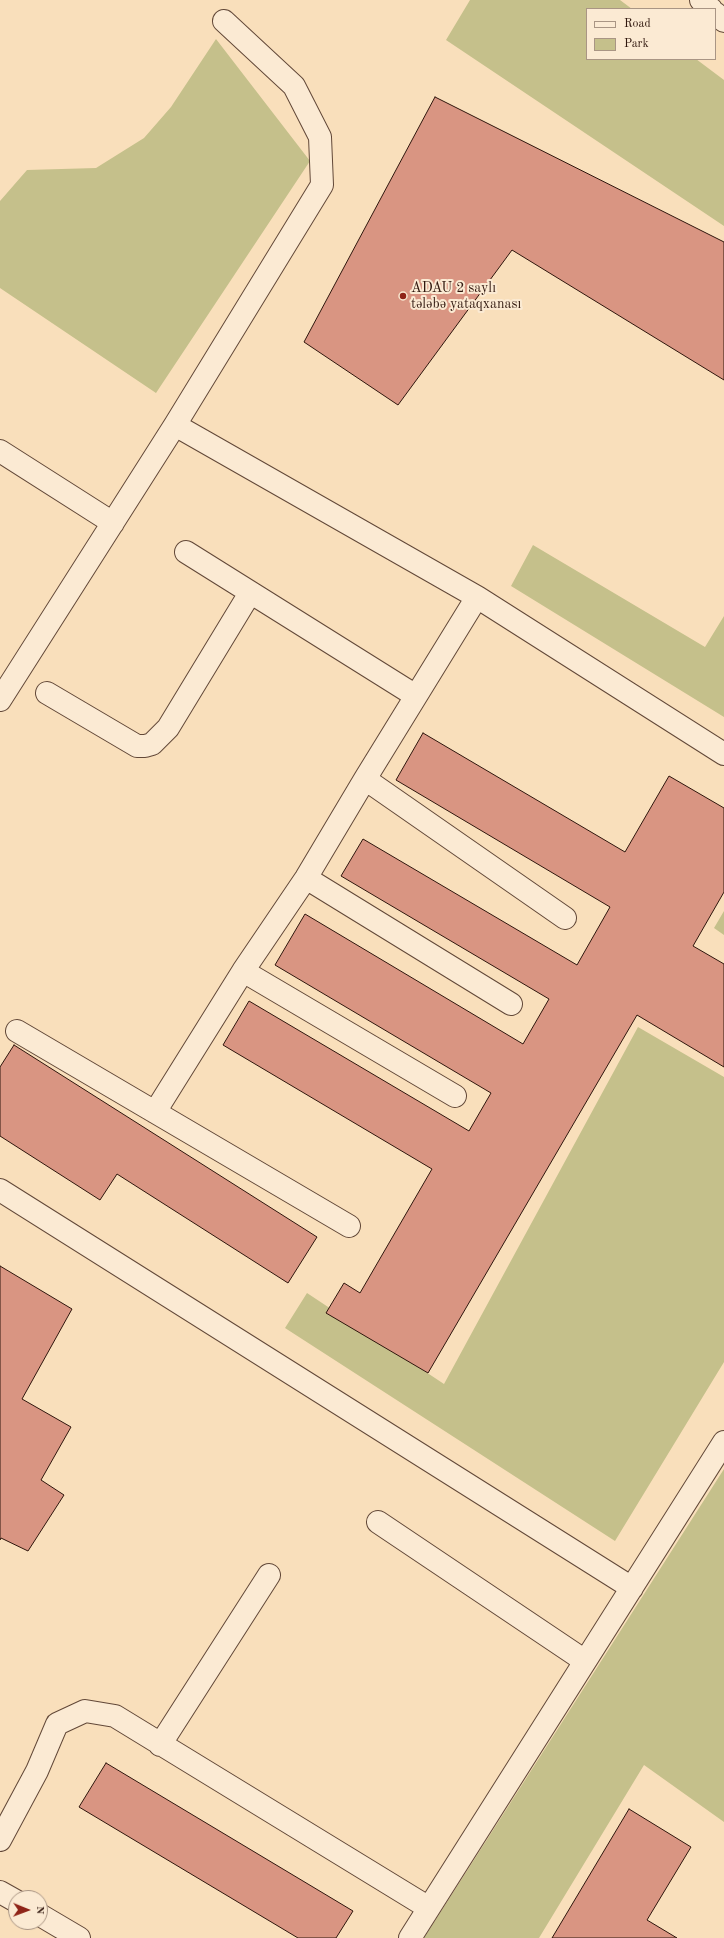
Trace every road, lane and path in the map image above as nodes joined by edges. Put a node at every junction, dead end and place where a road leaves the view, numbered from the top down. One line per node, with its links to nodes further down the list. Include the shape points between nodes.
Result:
1 (701, 0): 2 (street)
2 (710, 8)
3 (716, 14): 5 (street)
4 (224, 21): 6 (street, via 294,86 320,136 322,185)
5 (724, 21)
6 (174, 425): 8 (street); 11 (street)
7 (0, 451): 8 (street)
8 (113, 523): 14 (street)
9 (186, 552): 10 (street)
10 (250, 592): 12 (street, via 168,728 152,744 136,746); 13 (street)
11 (477, 597): 13 (street); 15 (street)
12 (47, 693)
13 (416, 696): 16 (street)
14 (0, 700)
15 (724, 754)
16 (365, 779): 17 (street); 18 (street)
17 (306, 878): 19 (street); 20 (street)
18 (565, 918)
19 (243, 971): 22 (street); 23 (street)
20 (511, 1004)
21 (17, 1030): 23 (street)
22 (455, 1096)
23 (155, 1112): 25 (street)
24 (0, 1190): 29 (street)
25 (349, 1226)
26 (724, 1442): 29 (street)
27 (378, 1522): 30 (street)
28 (269, 1575): 31 (street)
29 (632, 1588): 30 (street)
30 (585, 1661): 33 (street)
31 (160, 1744): 32 (street, via 115,1716 85,1711 57,1724 37,1771); 33 (street)
32 (0, 1840)
33 (429, 1908): 36 (street)
34 (48, 1920): 35 (street)
35 (79, 1938)
36 (410, 1938)

